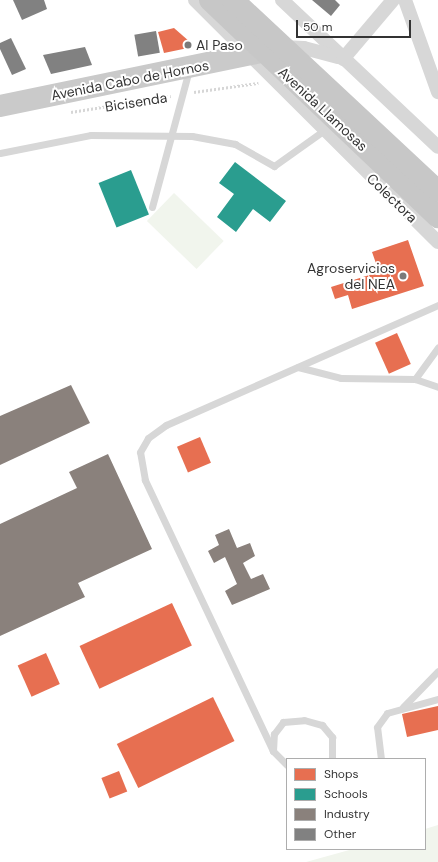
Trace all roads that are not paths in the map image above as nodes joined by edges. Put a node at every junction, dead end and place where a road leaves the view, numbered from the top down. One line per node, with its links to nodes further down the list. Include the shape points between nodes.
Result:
1 (195, 0): 7 (street, Colectora)
2 (210, 0): 7 (highway, Avenida Llamosas)
3 (233, 0): 7 (highway, Avenida Llamosas)
4 (282, 0): 8 (street)
5 (393, 0): 8 (street)
6 (405, 0): 10 (street)
7 (265, 52): 8 (street, via 304,48); 9 (main road, Avenida Cabo de Hornos); 12 (street, Colectora, via 273,81); 16 (highway, Avenida Llamosas); 18 (highway, Avenida Llamosas)
8 (343, 59): 14 (street)
9 (189, 68): 11 (main road, Avenida Cabo de Hornos); 13 (lane)
10 (438, 92)
11 (0, 106)
12 (323, 131): 13 (lane, via 274,166 235,144); 19 (street, Colectora)
13 (173, 136): 15 (lane, via 91,135); 17 (lane)
14 (438, 147)
15 (0, 153)
16 (438, 191)
17 (152, 207)
18 (438, 217)
19 (438, 242)
20 (437, 308): 22 (lane)
21 (438, 347): 23 (lane)
22 (298, 367): 23 (lane, via 341,378); 28 (lane, via 166,425 148,438 140,452 145,480)
23 (415, 379): 24 (lane)
24 (438, 388)
25 (438, 671): 27 (lane)
26 (438, 699): 27 (lane)
27 (403, 708): 30 (lane, via 387,713 377,727)
28 (273, 751): 29 (lane, via 274,734 283,722 304,720 322,725 332,737); 31 (lane)
29 (332, 758)
30 (381, 758)
31 (286, 764)

